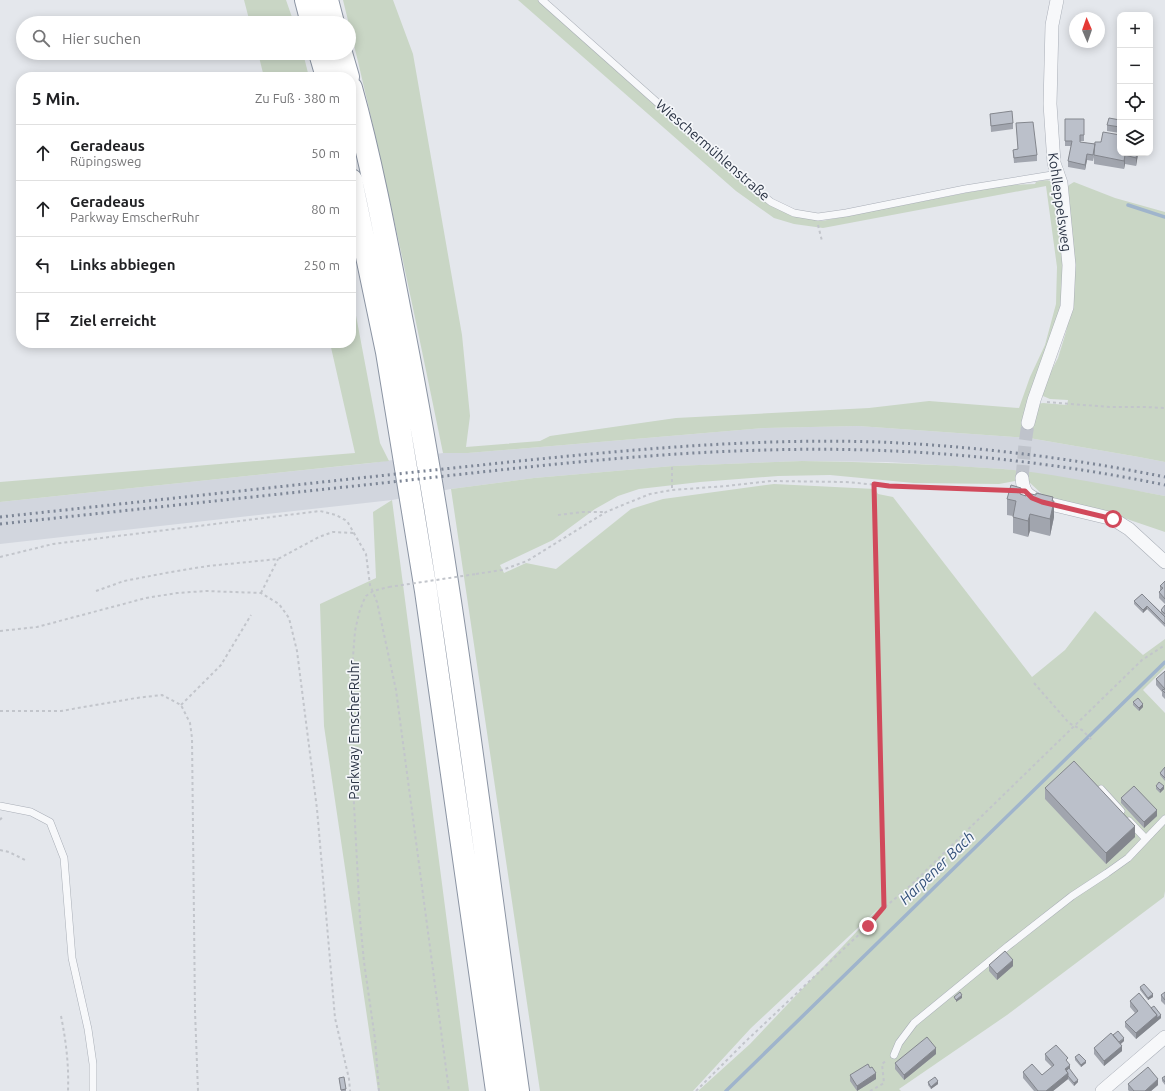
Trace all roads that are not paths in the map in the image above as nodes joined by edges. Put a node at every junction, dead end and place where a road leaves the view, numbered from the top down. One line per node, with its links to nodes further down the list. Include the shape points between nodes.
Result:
1 (306, 0): 5 (highway)
2 (327, 0): 6 (highway)
3 (542, 0): 12 (lane, Wieschermühlenstraße, via 750,185 771,202 794,213 818,217 846,213 965,189)
4 (1056, 0): 12 (street, Kohlleppelsweg, via 1052,25 1050,104 1054,163)
5 (310, 16)
6 (331, 16)
7 (322, 60): 9 (highway)
8 (343, 60): 10 (highway)
9 (325, 72)
10 (347, 72)
11 (356, 109): 25 (highway, via 381,214 428,463)
12 (1058, 174): 14 (street, Kohlleppelsweg, via 1069,265 1067,307)
13 (356, 204): 24 (highway, via 387,352 426,590)
14 (1028, 423)
15 (1022, 478): 16 (street, via 1025,491 1032,498 1113,519 1129,529)
16 (1165, 562)
17 (1101, 789): 20 (lane)
18 (0, 806): 23 (lane, via 31,812 50,822 64,858 72,958 88,1028 93,1064)
19 (1165, 819): 20 (lane)
20 (1146, 840): 22 (lane, via 1128,858 1072,896 914,1023 899,1043)
21 (1165, 1037): 26 (street)
22 (894, 1055)
23 (93, 1091)
24 (497, 1091)
25 (518, 1091)
26 (1102, 1091)

